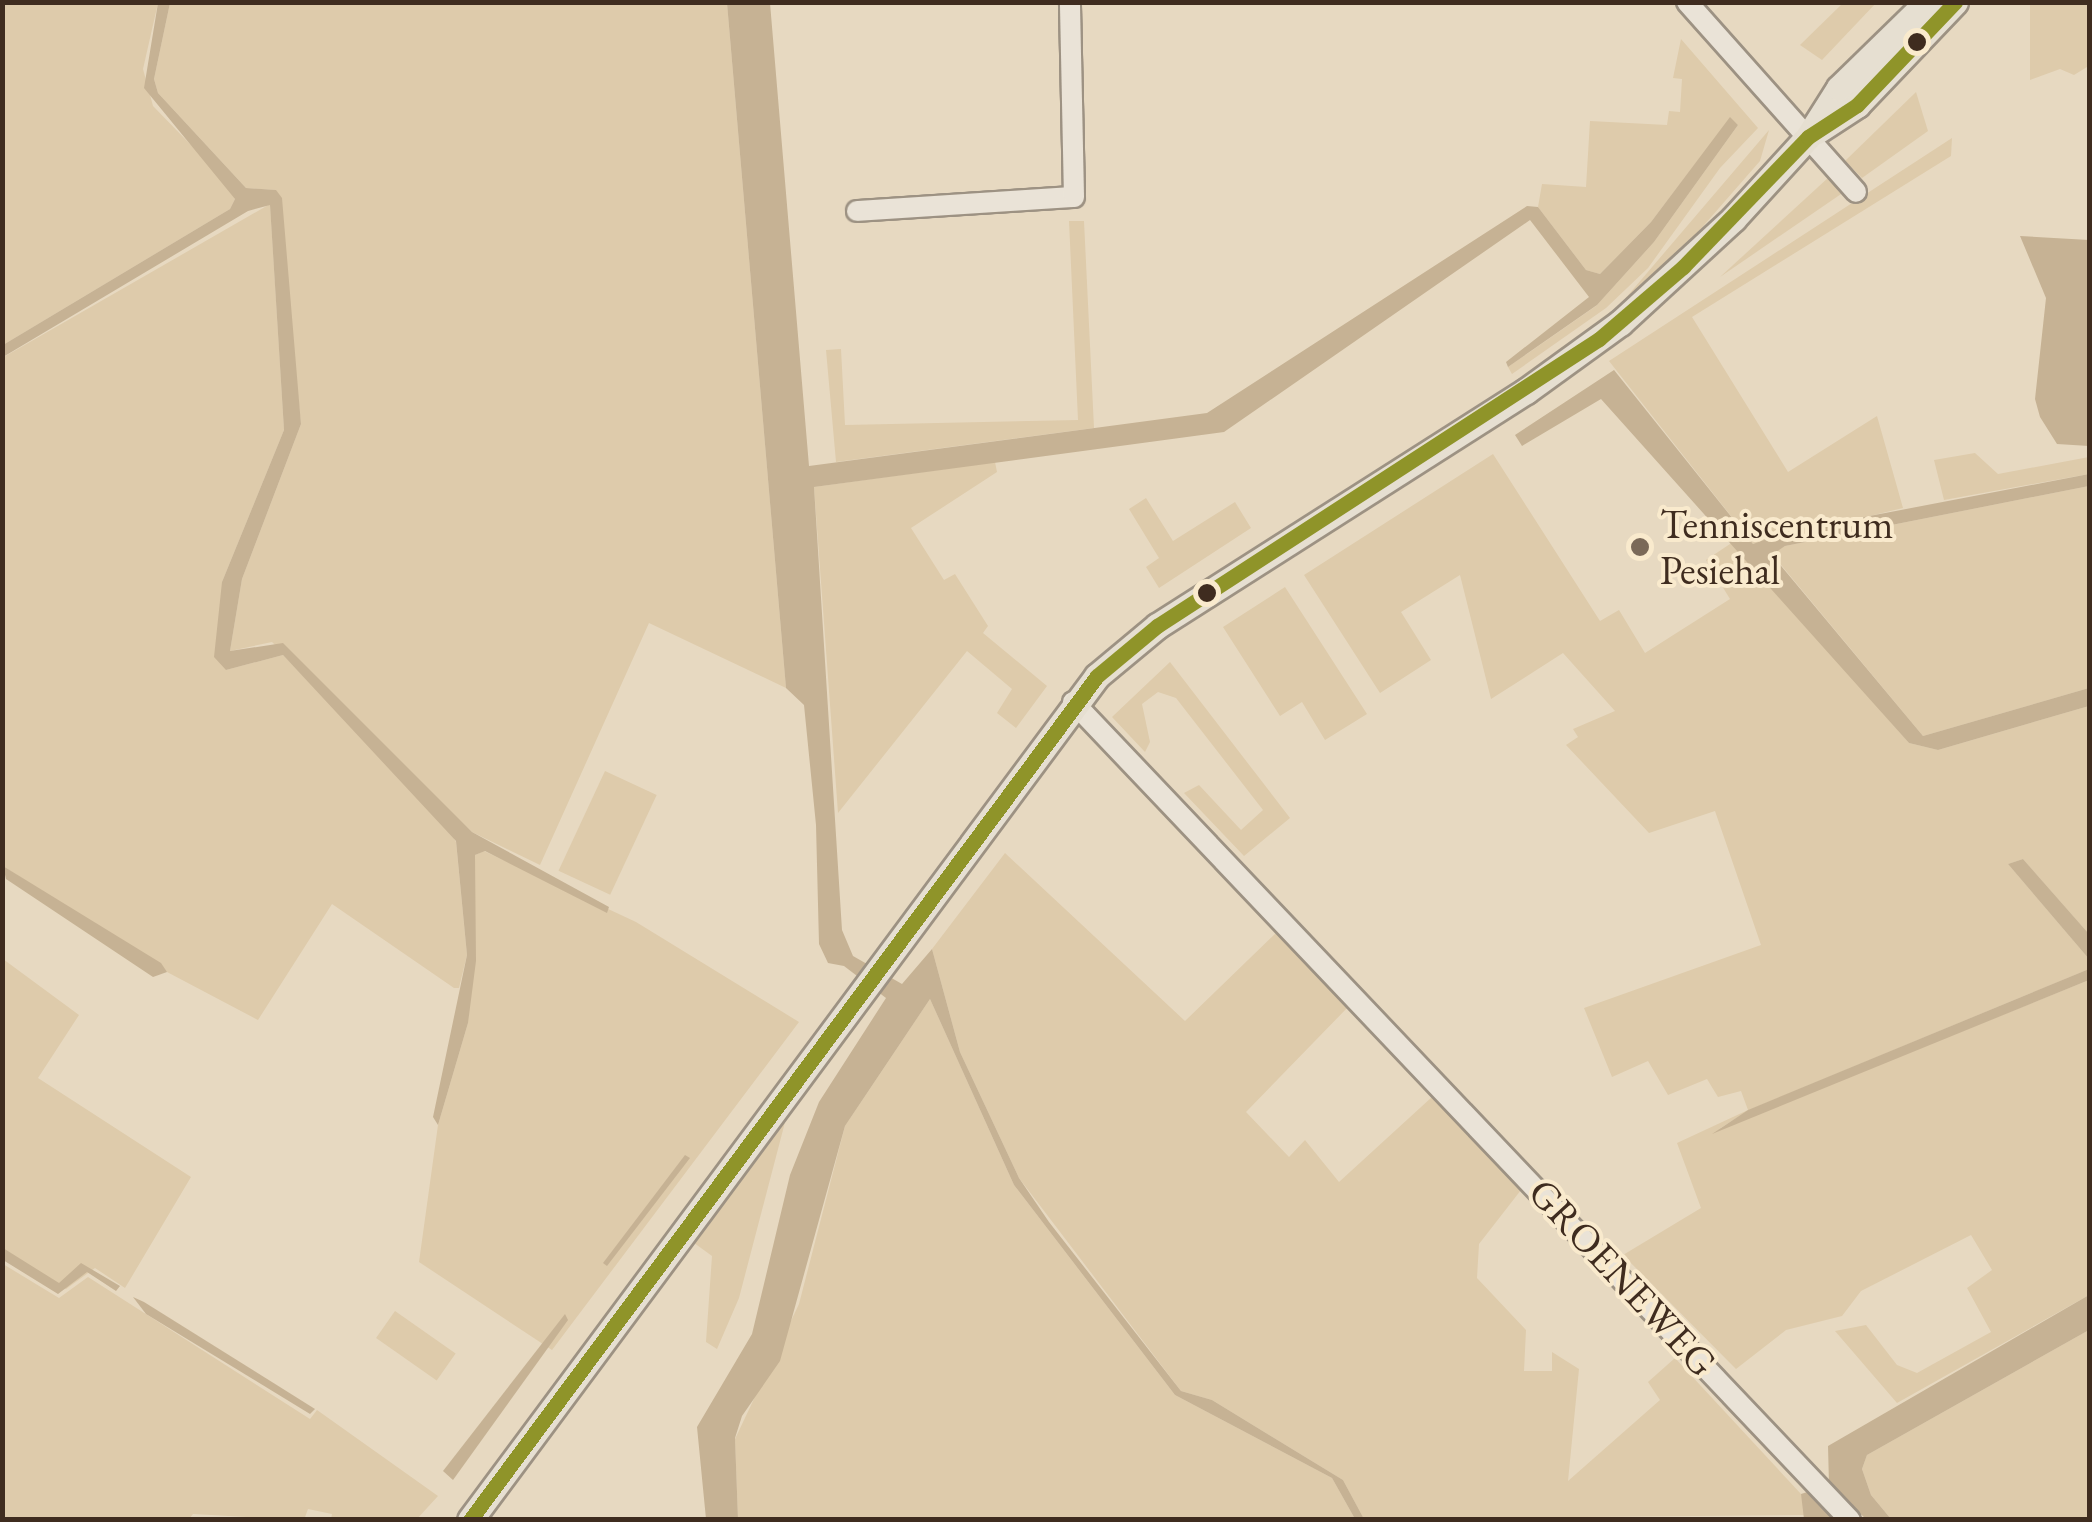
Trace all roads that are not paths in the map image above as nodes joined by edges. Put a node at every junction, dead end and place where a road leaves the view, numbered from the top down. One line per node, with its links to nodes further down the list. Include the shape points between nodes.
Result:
1 (1070, 2): 7 (street, via 1074,197)
2 (1687, 2): 5 (street)
3 (1927, 2): 5 (main road, via 1839,88)
4 (1955, 2): 5 (main road, via 1857,105)
5 (1808, 136): 6 (street); 8 (main road, via 1683,267 1599,340 1142,636)
6 (1856, 192)
7 (858, 211)
8 (1089, 719): 9 (street, GROENEWEG); 10 (main road, via 870,976)
9 (1845, 1513)
10 (470, 1520)

